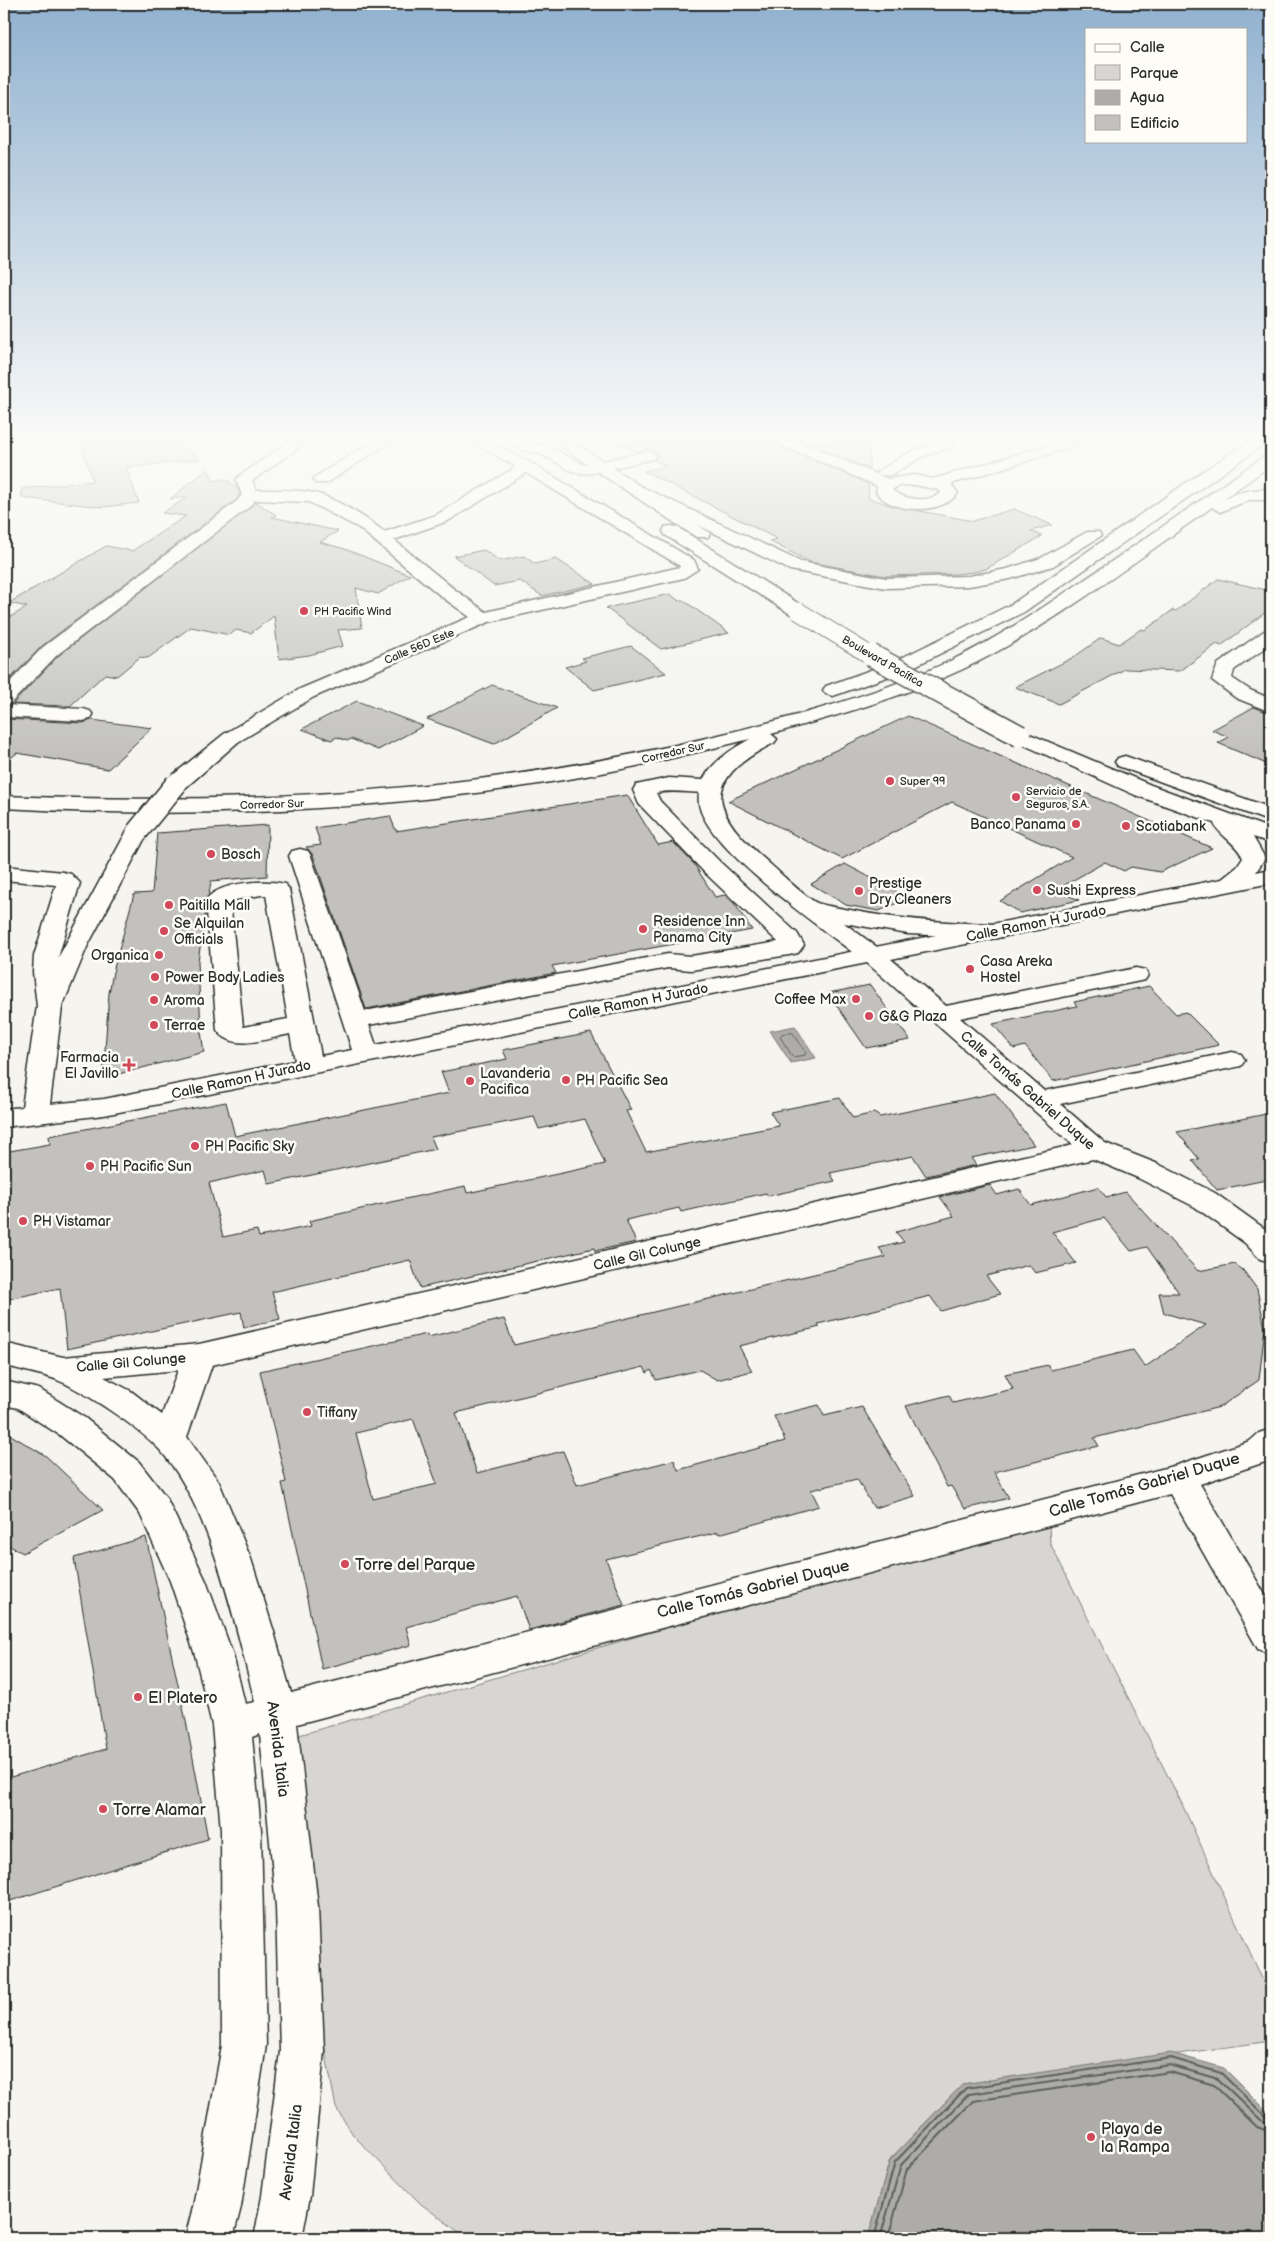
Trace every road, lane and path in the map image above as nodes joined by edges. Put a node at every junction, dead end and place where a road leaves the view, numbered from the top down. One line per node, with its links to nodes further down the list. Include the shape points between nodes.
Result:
1 (188, 547): 13 (main road, via 50,651)
2 (392, 547): 11 (main road)
3 (659, 547): 11 (main road, Calle 56D Este, via 688,564 689,569)
4 (700, 547): 10 (main road, Boulevard Pacífica)
5 (718, 547): 10 (main road, Boulevard Pacífica)
6 (756, 547): 7 (main road, via 796,566 886,583 927,584 1010,574 1047,562)
7 (1074, 547)
8 (1105, 547): 19 (main road, Corredor Sur, via 1018,608 900,666 815,697 610,748 487,770 262,790 141,792)
9 (1145, 547): 17 (main road, Corredor Sur, via 1042,616 955,666)
10 (808, 609): 18 (main road, Boulevard Pacífica, bridge, via 872,656)
11 (484, 618): 36 (main road, Calle 56D Este, bridge, via 307,693 231,738 176,784 138,832 75,947)
12 (1271, 635): 14 (main road, via 1225,668 1222,680 1242,694)
13 (4, 699)
14 (1271, 706)
15 (4, 711): 16 (main road)
16 (83, 715)
17 (818, 715): 20 (main road, via 753,745 722,766); 21 (main road, Corredor Sur, via 712,744 615,765 499,785 376,799 261,805 126,806)
18 (1026, 729): 22 (main road, Boulevard Pacífica, via 1143,790); 23 (main road, Boulevard Pacífica)
19 (4, 786)
20 (711, 786): 30 (main road, Calle Tomás Gabriel Duque, via 710,806 724,832 773,879); 33 (main road, via 669,784 644,790 650,804 792,944 789,948)
21 (4, 802)
22 (1206, 813): 24 (main road, Boulevard Pacífica); 29 (main road, via 1248,844 1254,858 1246,872)
23 (1271, 815)
24 (1271, 836)
25 (300, 856): 38 (main road)
26 (4, 873): 36 (main road, via 62,879 68,883 46,956)
27 (1271, 876): 29 (main road, Calle Ramon H Jurado)
28 (1271, 885): 29 (main road)
29 (1227, 886): 31 (main road, Calle Ramon H Jurado)
30 (810, 907): 31 (main road, via 901,927); 32 (main road, Calle Tomás Gabriel Duque)
31 (997, 931): 32 (main road, Calle Ramon H Jurado)
32 (872, 956): 35 (main road, Calle Ramon H Jurado); 37 (main road, Calle Tomás Gabriel Duque)
33 (691, 963): 35 (main road, via 708,969); 38 (main road, via 668,961)
34 (1136, 975): 37 (main road)
35 (723, 985): 40 (main road, Calle Ramon H Jurado)
36 (50, 1007): 44 (main road)
37 (940, 1015): 43 (main road, Calle Tomás Gabriel Duque)
38 (355, 1020): 40 (main road)
39 (302, 1024): 39 (main road, via 277,889 261,888 222,896 218,900 230,1030 241,1035); 42 (main road)
40 (366, 1054): 42 (main road, Calle Ramon H Jurado)
41 (1232, 1060): 43 (main road)
42 (309, 1065): 44 (main road, Calle Ramon H Jurado, via 104,1107)
43 (1039, 1100): 46 (main road, Calle Tomás Gabriel Duque)
44 (35, 1115): 45 (main road, Calle Ramon H Jurado)
45 (4, 1118)
46 (1095, 1150): 47 (main road, Calle Tomás Gabriel Duque, via 1148,1171 1205,1200); 49 (main road, Calle Gil Colunge)
47 (1266, 1241)
48 (4, 1354): 50 (main road, Avenida Italia)
49 (199, 1356): 50 (main road, Calle Gil Colunge); 52 (main road, Calle Gil Colunge)
50 (63, 1368): 52 (main road, Avenida Italia, via 118,1400)
51 (4, 1392): 57 (main road, via 27,1398 73,1427 127,1471 154,1507 188,1580 214,1655)
52 (170, 1439): 56 (main road, Avenida Italia, via 202,1482 233,1559)
53 (1271, 1442): 54 (main road, Calle Tomás Gabriel Duque, via 1262,1450)
54 (1179, 1478): 55 (main road); 56 (main road, Calle Tomás Gabriel Duque)
55 (1271, 1638)
56 (277, 1713): 57 (main road, Calle Tomás Gabriel Duque); 59 (main road, Avenida Italia, via 297,1907 302,2051 286,2196)
57 (231, 1725): 58 (main road, via 241,1830 244,2045 217,2208)
58 (209, 2238)
59 (278, 2238)

